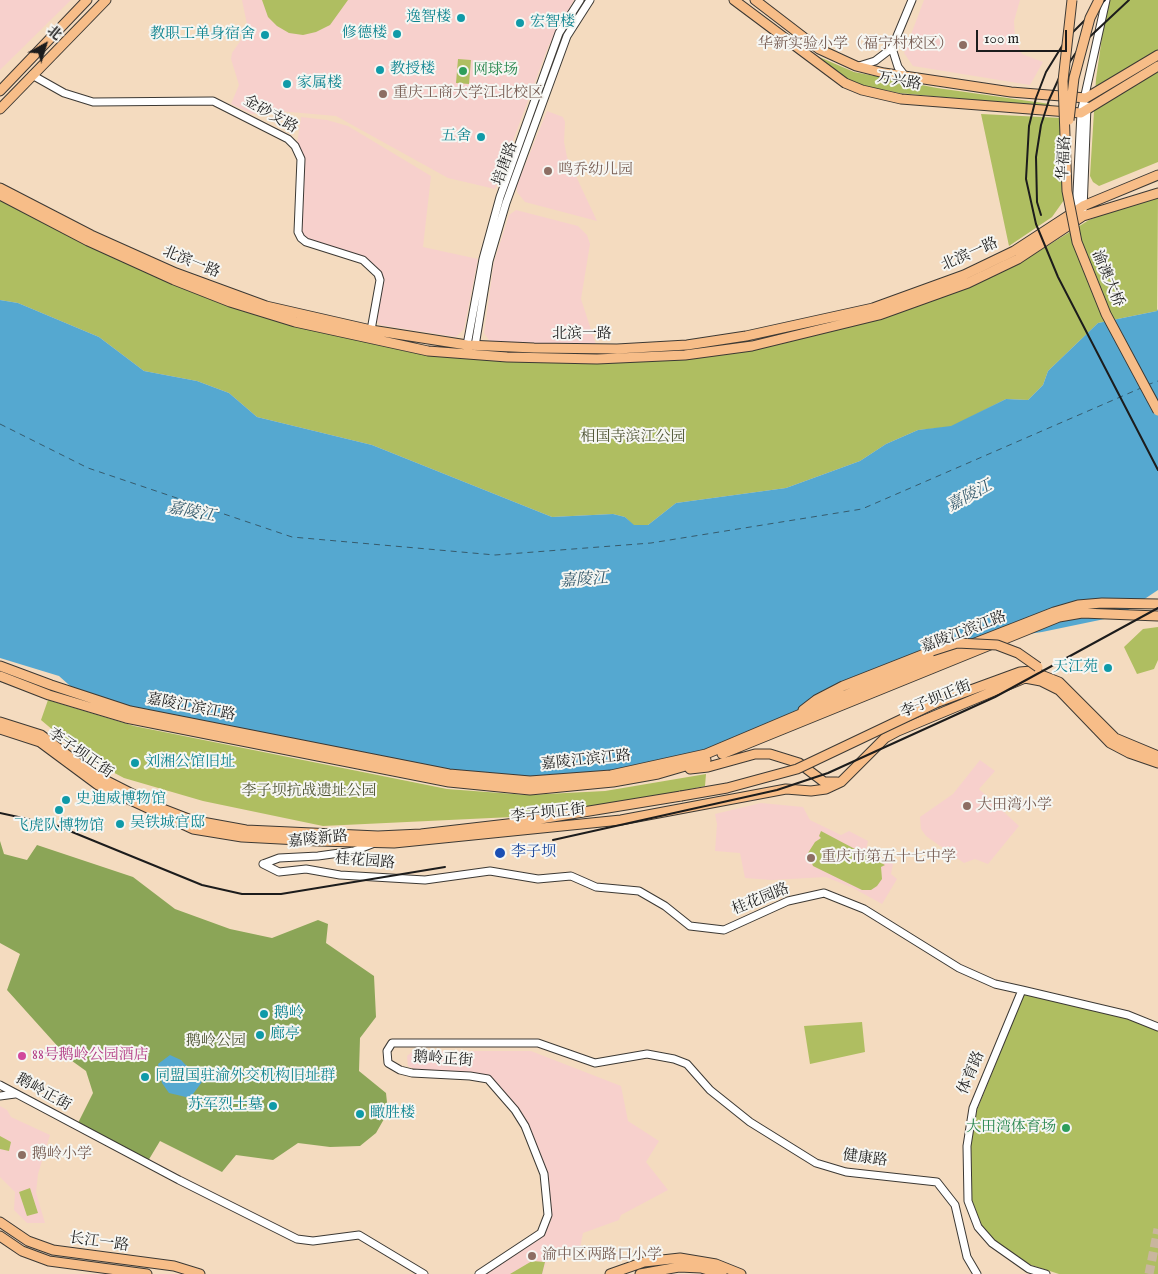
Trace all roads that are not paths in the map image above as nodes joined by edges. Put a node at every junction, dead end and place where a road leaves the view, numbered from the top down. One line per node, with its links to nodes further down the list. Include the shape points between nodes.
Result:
1 (86, 0): 17 (main road)
2 (106, 0): 15 (main road)
3 (580, 0): 29 (street, 培唐路, via 559,33 500,197 483,259)
4 (590, 0): 29 (street, 培唐路, via 567,36 506,203 489,261)
5 (734, 0): 20 (main road, 万兴路, via 831,75 862,90 901,99)
6 (755, 0): 13 (main road, 万兴路, via 819,49)
7 (912, 0): 11 (street)
8 (1072, 0): 21 (main road, bridge, via 1063,81)
9 (1099, 0): 21 (main road, bridge, via 1090,18 1074,78)
10 (1106, 0): 18 (street, 华福路)
11 (892, 48): 13 (street, via 875,61); 16 (street, via 898,67)
12 (1158, 55): 18 (main road)
13 (856, 66): 16 (main road, 万兴路)
14 (1158, 66): 20 (main road)
15 (32, 75): 19 (main road); 28 (street, 金砂支路, via 64,93 93,102 214,101 288,139 301,160 298,232 301,238 363,260 378,274 380,280)
16 (905, 76): 18 (main road, 万兴路, via 1011,92)
17 (0, 91)
18 (1086, 98): 20 (street, 华福路)
19 (0, 109)
20 (1084, 111): 27 (street, 华福路)
21 (1066, 147): 30 (main road, 渝澳大桥, bridge, via 1067,191 1087,274)
22 (1158, 176): 23 (main road); 27 (main road, 北滨一路)
23 (1158, 186)
24 (0, 188): 28 (main road, 北滨一路, via 91,235 176,273 266,306)
25 (1158, 192): 27 (main road, 北滨一路)
26 (0, 195): 27 (main road, 北滨一路, via 88,241 174,280 295,322 428,351 597,360 685,355 752,346 879,315 968,283 1018,259)
27 (1080, 213): 29 (main road, 北滨一路, via 1014,251 964,274 873,308 845,315 687,345 617,349)
28 (371, 330): 29 (main road, 北滨一路)
29 (471, 345)
30 (1158, 411)
31 (1158, 604): 37 (main road, 嘉陵江滨江路, bridge, via 1102,603 1054,612)
32 (1158, 616): 42 (main road, 嘉陵江滨江路, bridge, via 1082,613 1059,617 768,737)
33 (0, 666): 37 (main road, 嘉陵江滨江路, via 130,711 449,774 530,781 611,775 656,767 706,754)
34 (0, 676): 42 (main road, 嘉陵江滨江路, via 49,695 126,718 449,782 530,790)
35 (1059, 682): 36 (main road, 李子坝正街); 37 (main road, bridge, via 1018,653 997,645 957,643 843,686); 38 (main road, 李子坝正街, bridge, via 1031,671 1020,672 938,702 798,769 746,783 516,823 378,836 246,830 192,820 160,808 92,773 41,735)
36 (1082, 711): 40 (main road, via 1115,738); 41 (main road, via 1110,743); 43 (main road, 李子坝正街, via 1053,686 1025,678 885,738)
37 (789, 719)
38 (0, 722)
39 (0, 729): 44 (main road, 李子坝正街, via 40,742 98,786 193,829 242,837)
40 (1158, 756)
41 (1158, 762)
42 (658, 774): 43 (main road, via 708,767 755,754 770,754 799,763 824,782)
43 (841, 782): 44 (main road, 李子坝正街, via 826,789 786,789 621,820)
44 (376, 843): 45 (street, 嘉陵新路, via 354,851 279,858)
45 (263, 864): 46 (street, 桂花园路, via 279,872 306,869 340,875 425,880 490,871 538,879 571,876 596,887 639,891 690,926 724,930 788,901 824,893 864,909 959,968 990,982)
46 (1022, 990): 47 (street, via 1128,1015); 63 (street, 体育路, via 973,1108 967,1146 968,1201 978,1227 992,1244 1029,1269)
47 (1158, 1027)
48 (0, 1085): 50 (street, 鹅岭正街)
49 (710, 1090): 57 (street, 鹅岭正街, via 687,1064 646,1054 595,1063 538,1043 392,1043 387,1051 388,1063 400,1070 488,1079 525,1126 538,1158 545,1182 548,1215 544,1227 536,1238); 62 (street, 健康路, via 750,1122 816,1163 846,1172 937,1182 954,1205 967,1257)
50 (15, 1094): 51 (street); 56 (street, 鹅岭正街, via 297,1239 313,1241 359,1235)
51 (0, 1096)
52 (0, 1222): 55 (main road, 长江一路, via 28,1241 53,1250 174,1266)
53 (0, 1236): 54 (main road, 长江一路, via 22,1251 49,1261)
54 (147, 1274)
55 (200, 1274)
56 (424, 1274)
57 (479, 1274)
58 (610, 1274): 61 (main road, via 644,1262 680,1258 716,1264)
59 (640, 1274): 60 (main road, via 679,1266)
60 (722, 1274)
61 (741, 1274)
62 (978, 1274)
63 (1046, 1274)

